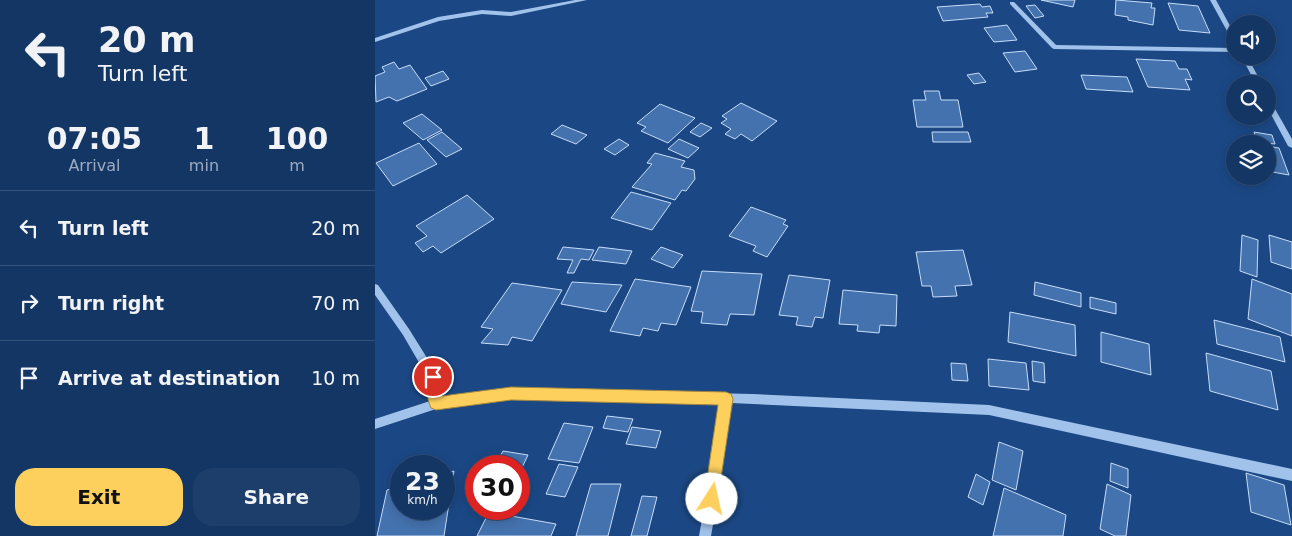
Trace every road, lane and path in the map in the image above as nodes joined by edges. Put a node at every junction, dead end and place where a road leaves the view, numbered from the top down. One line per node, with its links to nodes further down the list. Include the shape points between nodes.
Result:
1 (584, 0): 5 (street, via 511,14 482,12 439,19)
2 (1213, 0): 4 (street)
3 (1012, 3): 6 (street, via 1054,46)
4 (1226, 24)
5 (375, 40)
6 (1226, 50)
7 (1276, 117): 8 (street)
8 (1292, 146)
9 (375, 288): 11 (street, via 433,377)
10 (726, 399): 11 (street, via 511,393); 13 (street, via 989,410); 14 (street)
11 (436, 404): 12 (street)
12 (375, 424)
13 (1292, 475)
14 (705, 536)

